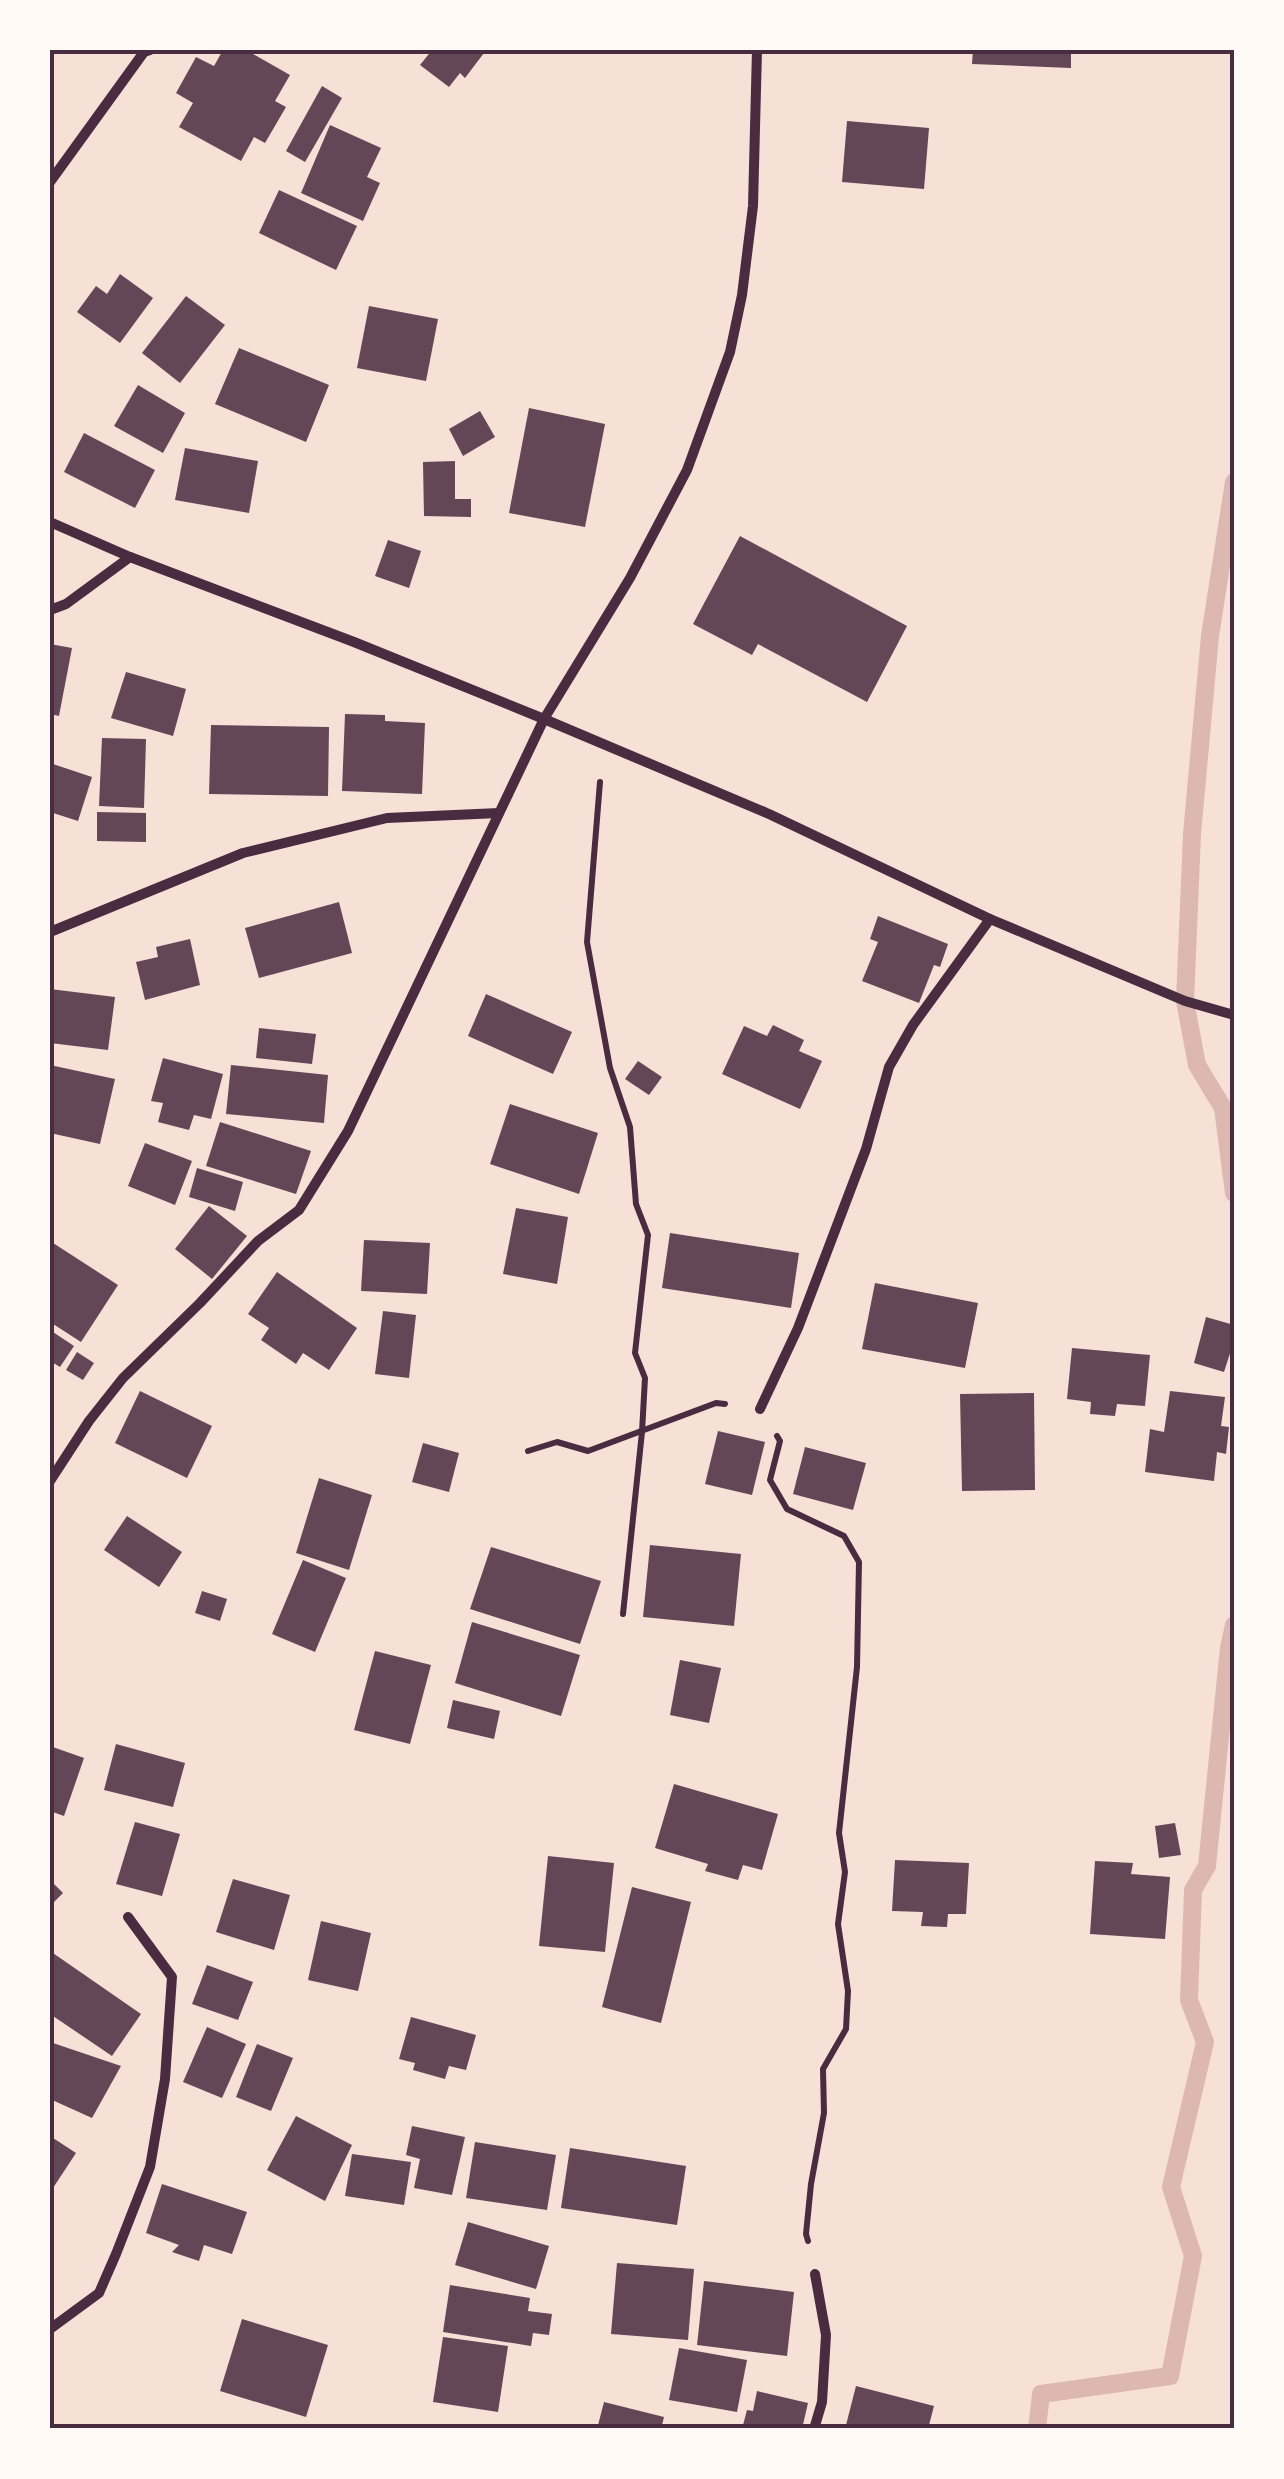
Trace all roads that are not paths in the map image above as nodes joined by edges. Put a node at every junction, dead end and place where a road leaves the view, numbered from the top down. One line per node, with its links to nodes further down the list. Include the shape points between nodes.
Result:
1 (150, 50): 3 (street)
2 (756, 50): 7 (street, via 753,206 730,352 686,470 630,578)
3 (50, 182)
4 (50, 522): 5 (street)
5 (130, 557): 6 (street); 7 (street)
6 (50, 610)
7 (544, 718): 8 (street); 9 (street)
8 (499, 813): 10 (street, via 387,818 243,853); 13 (street, via 348,1132 298,1210 258,1240 123,1378)
9 (990, 918): 11 (street); 12 (street, via 889,1067 866,1149)
10 (50, 932)
11 (1234, 1016)
12 (760, 1409)
13 (50, 1482)
14 (128, 1917): 16 (street, via 172,1977 150,2167 98,2292)
15 (814, 2274): 17 (street, via 826,2334)
16 (50, 2329)
17 (814, 2429)

